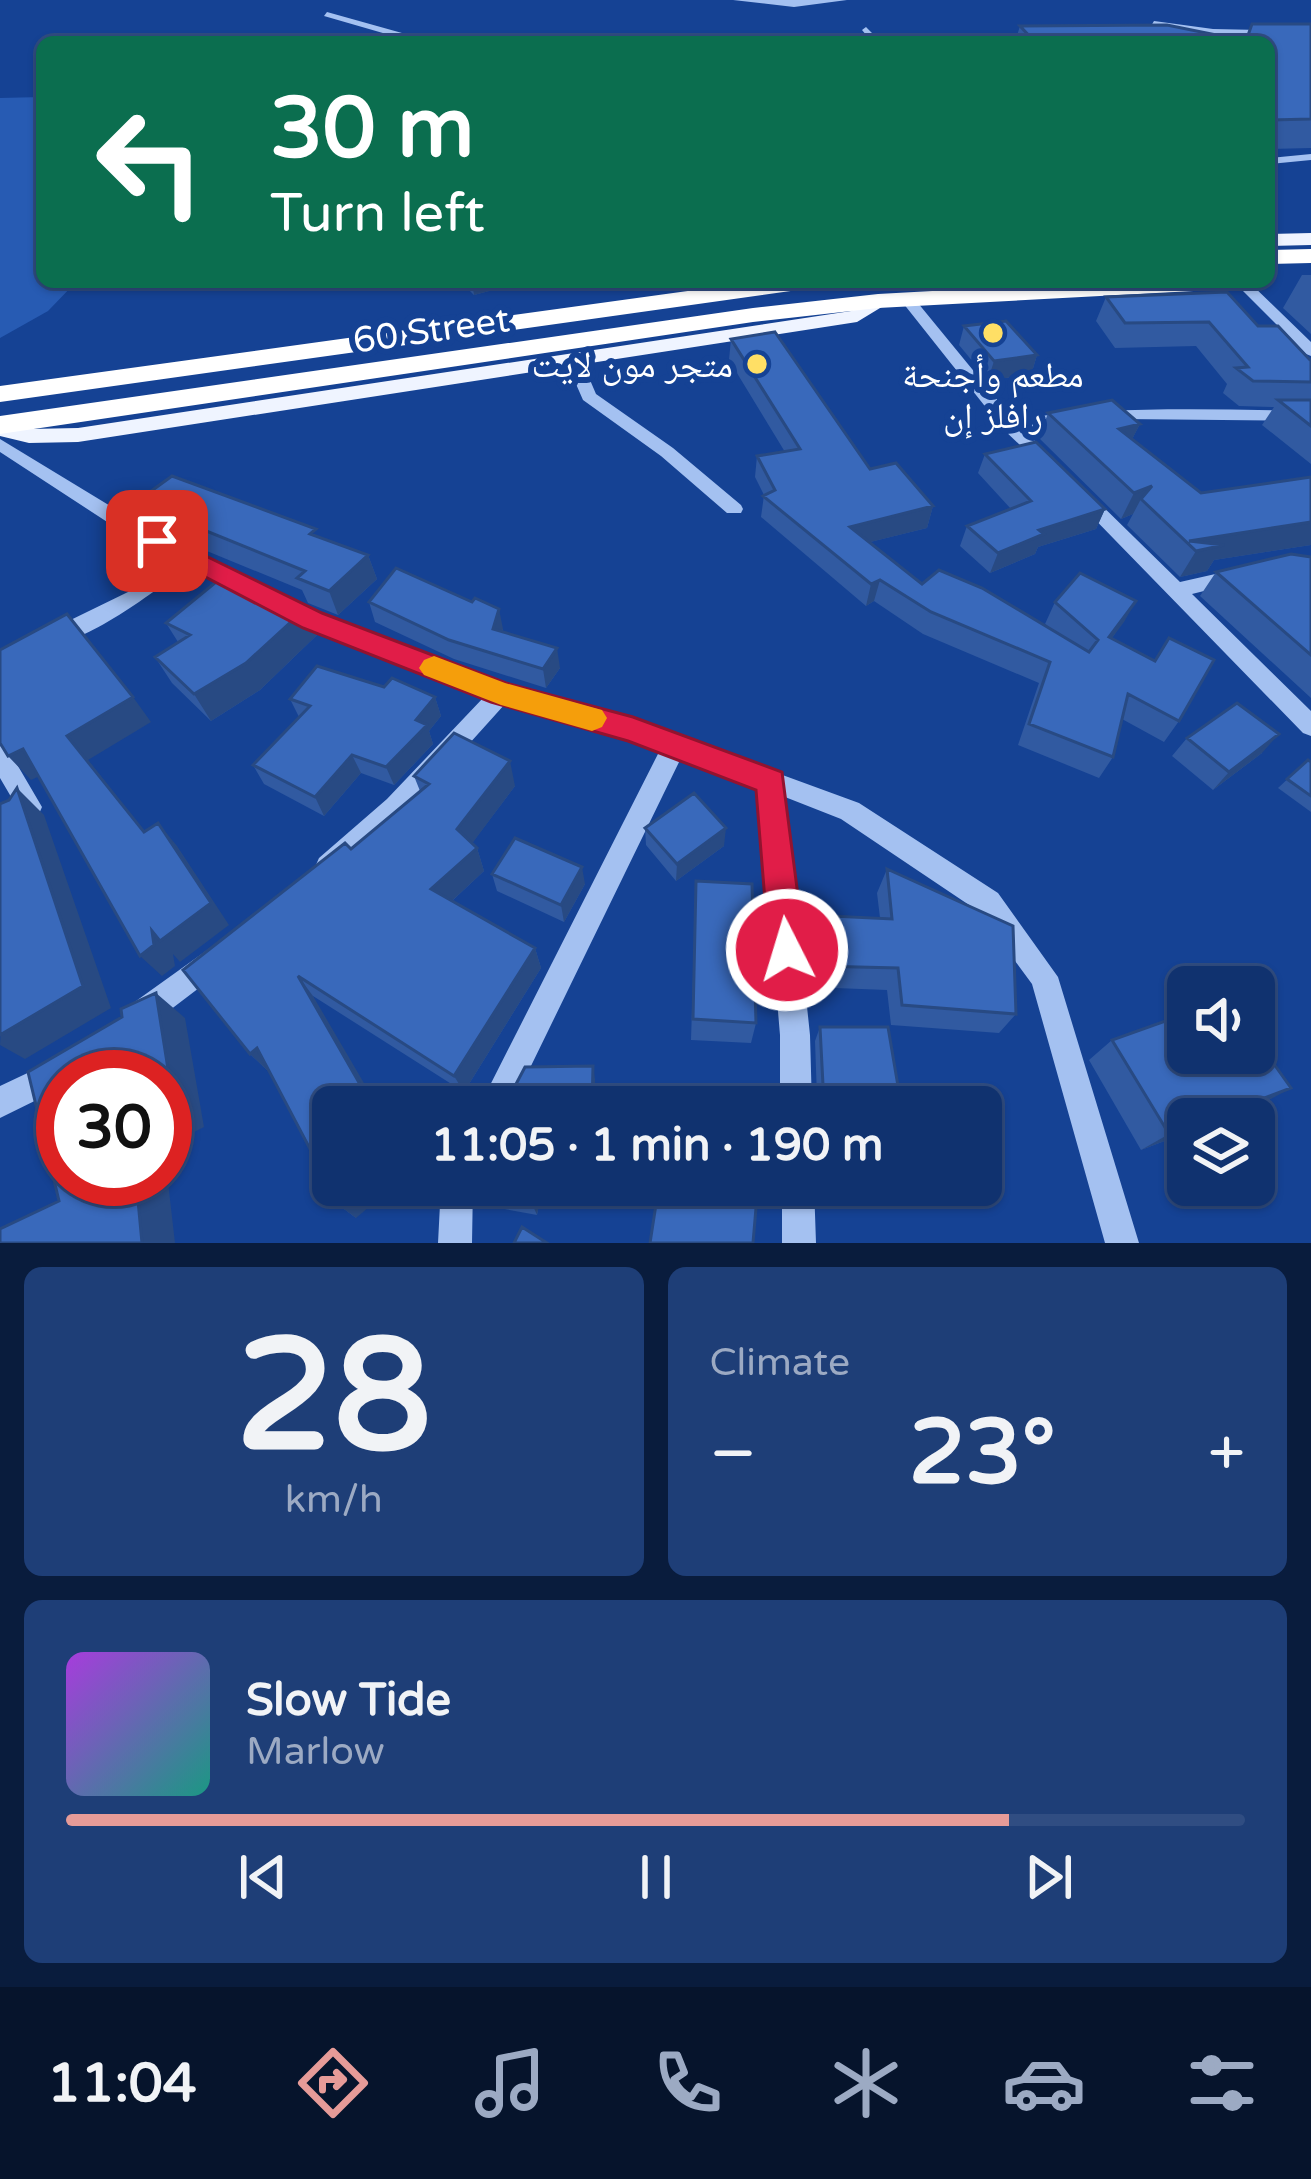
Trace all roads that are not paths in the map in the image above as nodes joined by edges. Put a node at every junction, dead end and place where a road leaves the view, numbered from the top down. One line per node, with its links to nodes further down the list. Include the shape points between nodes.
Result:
1 (737, 0): 2 (street)
2 (843, 0)
3 (1065, 0): 4 (street)
4 (1099, 0)
5 (327, 14): 9 (street)
6 (1154, 24): 8 (street)
7 (866, 30): 10 (street)
8 (1311, 34)
9 (403, 36)
10 (872, 36)
11 (1311, 158): 12 (street)
12 (1275, 161)
13 (1311, 239): 14 (main road)
14 (1275, 240)
15 (1311, 256): 16 (highway)
16 (1275, 257)
17 (1311, 279): 18 (highway)
18 (1275, 280)
19 (702, 288): 27 (highway, 60 Street)
20 (1123, 288): 22 (highway, 60 Street)
21 (1247, 288): 24 (street)
22 (908, 300): 23 (highway, 60 Street); 29 (street)
23 (878, 302): 25 (highway, 60 Street, via 754,315); 26 (main road, via 857,316)
24 (1311, 351)
25 (530, 358): 26 (main road); 30 (highway, 60 Street)
26 (573, 359): 32 (street, via 589,397)
27 (0, 394)
28 (1311, 416): 29 (street, via 1157,412)
29 (1009, 424): 35 (street)
30 (0, 427)
31 (0, 444): 33 (street)
32 (734, 509)
33 (187, 556): 36 (street, via 135,597); 37 (street, via 313,620)
34 (1244, 574): 35 (street)
35 (1175, 590): 38 (street)
36 (38, 646)
37 (501, 694): 39 (street); 43 (street, via 396,807)
38 (1311, 726)
39 (675, 745): 41 (street); 47 (street)
40 (0, 756): 42 (street, via 30,807)
41 (771, 782): 48 (street); 54 (street, via 850,812 988,902 1044,977)
42 (0, 829)
43 (310, 883)
44 (239, 939): 45 (street)
45 (115, 1035)
46 (36, 1084): 49 (street)
47 (505, 1086)
48 (796, 1086)
49 (0, 1102)
50 (456, 1206): 52 (street)
51 (798, 1206): 53 (street)
52 (455, 1243)
53 (799, 1243)
54 (1122, 1243)

